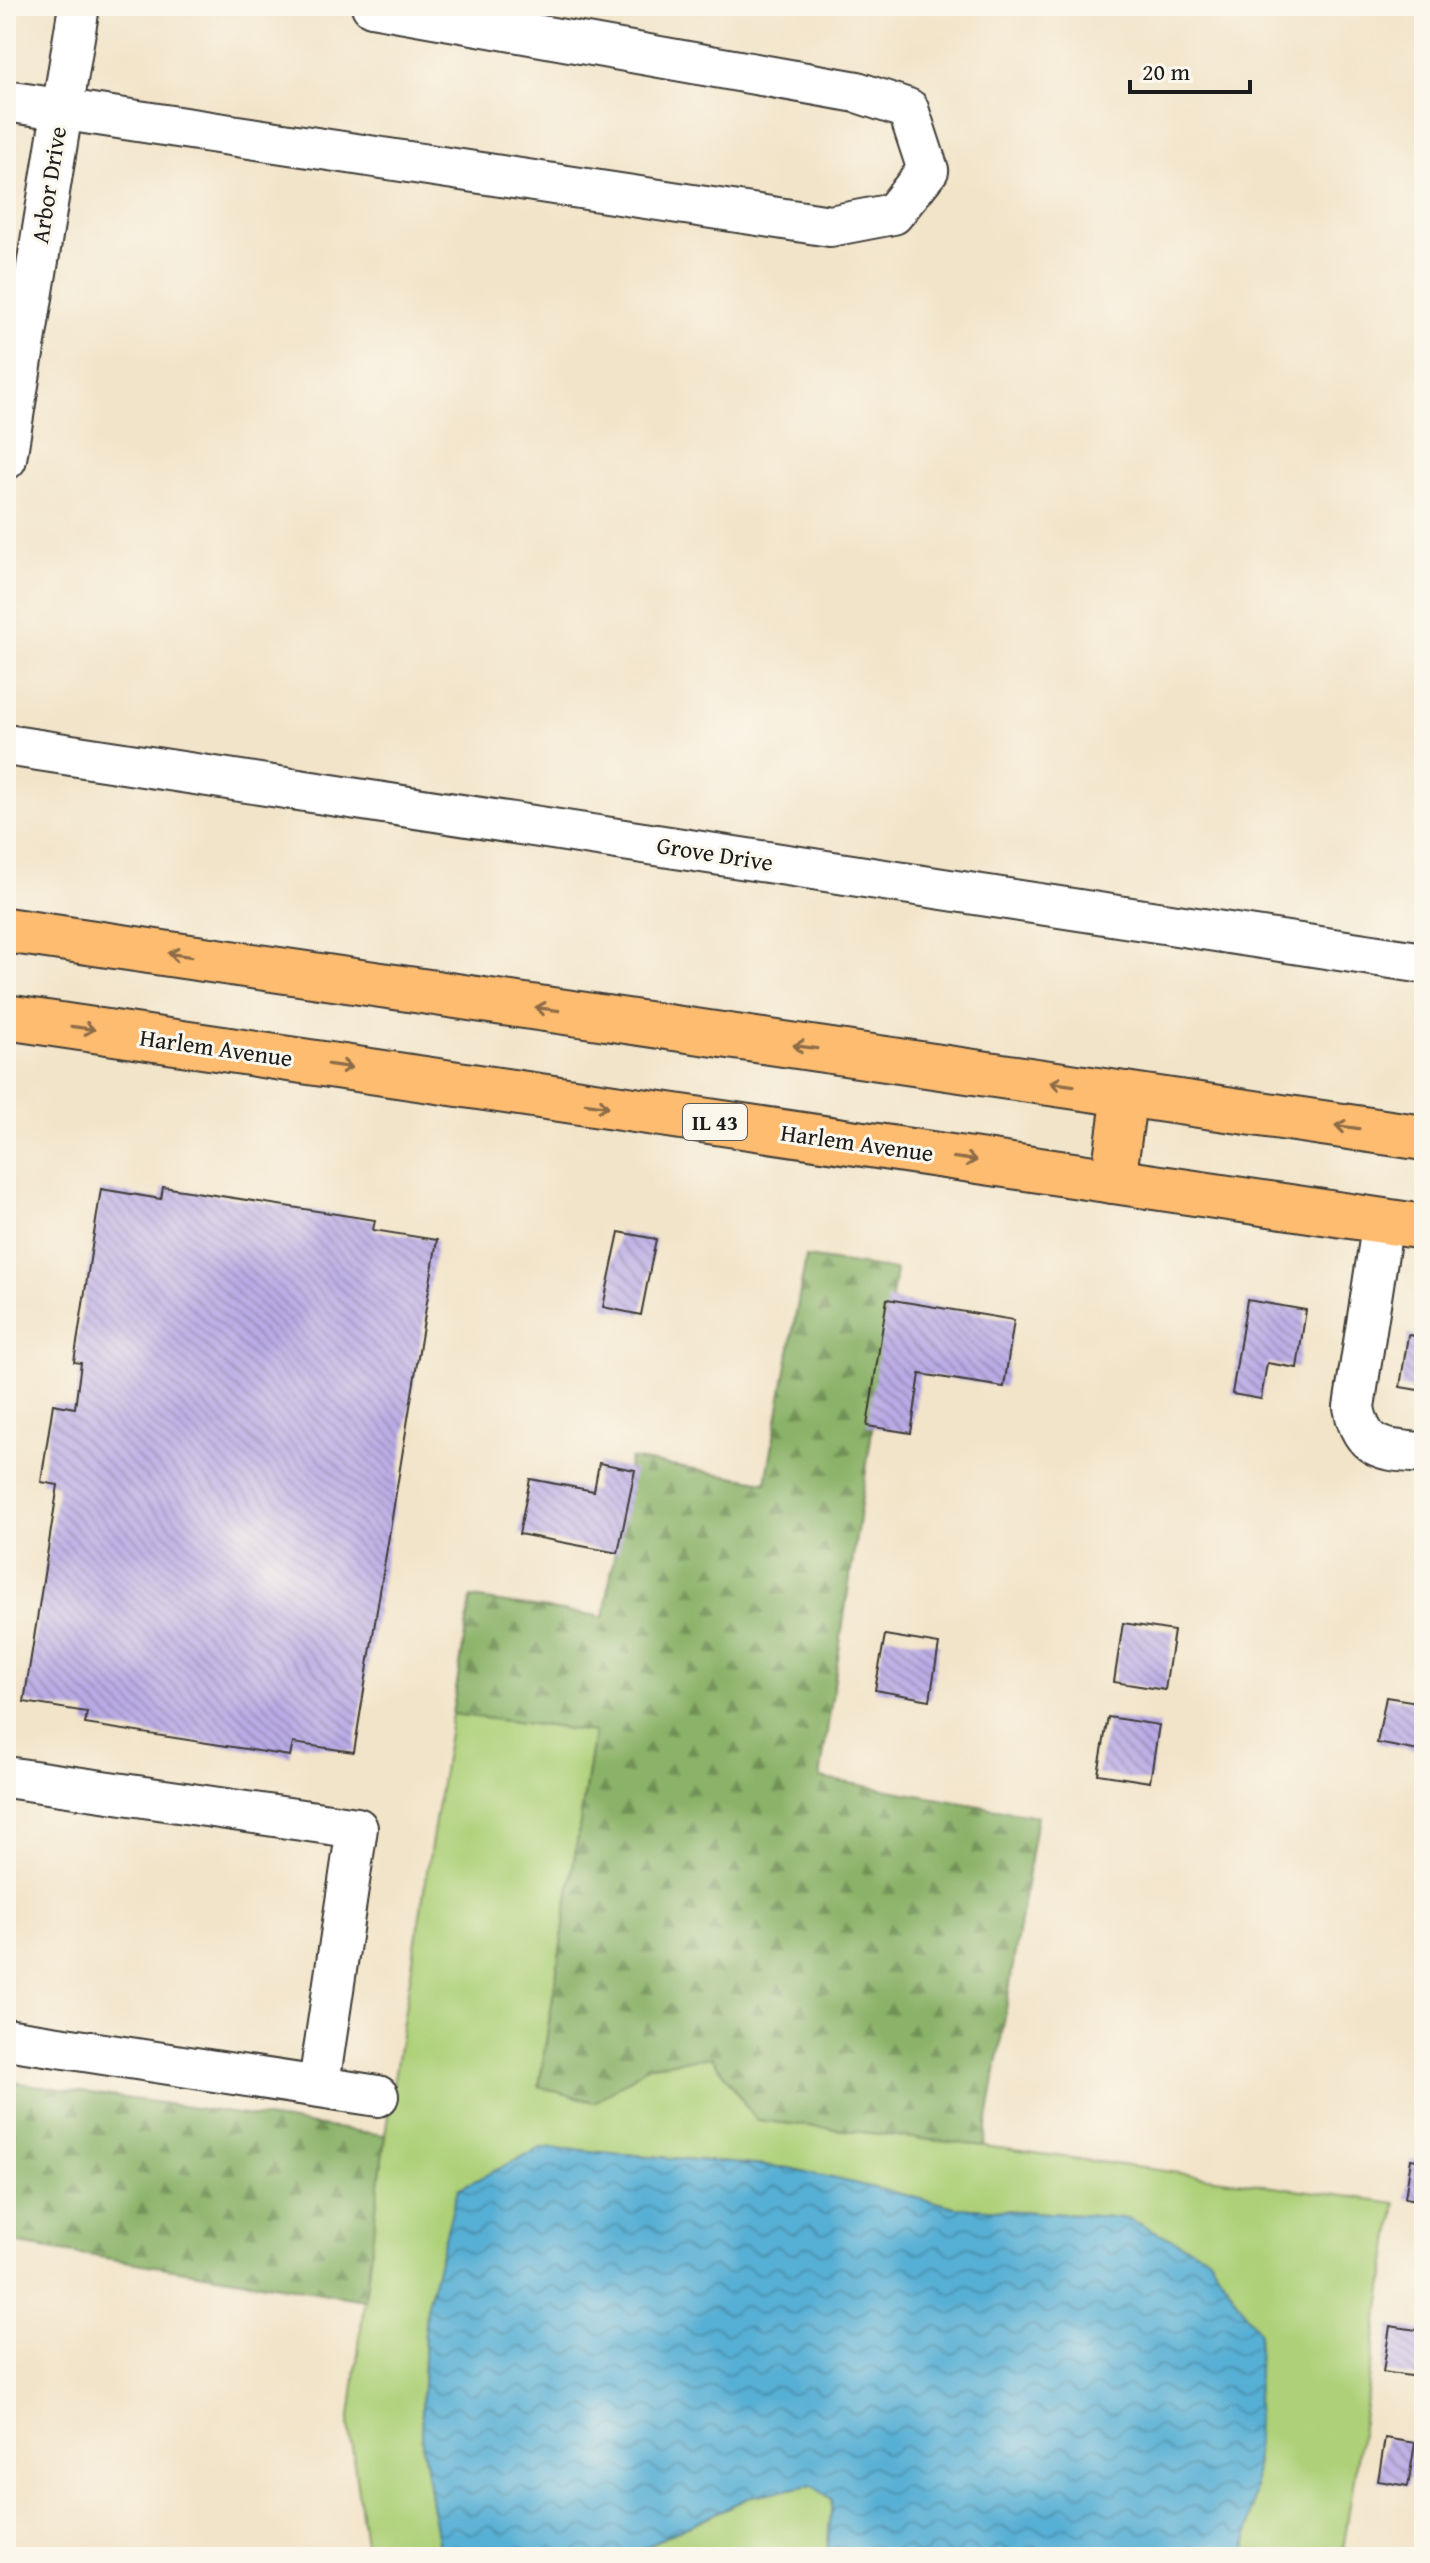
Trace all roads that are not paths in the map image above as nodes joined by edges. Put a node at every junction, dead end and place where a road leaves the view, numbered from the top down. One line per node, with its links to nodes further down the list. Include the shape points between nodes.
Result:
1 (79, 6): 4 (street, Arbor Drive)
2 (372, 6): 4 (street, via 857,92 908,109 928,170 893,214 830,226)
3 (6, 101): 4 (street)
4 (61, 110): 5 (street, Arbor Drive)
5 (6, 459)
6 (6, 745): 8 (street, Grove Drive)
7 (6, 930): 10 (main road, one-way to 7)
8 (1424, 963)
9 (6, 1017): 12 (main road, Harlem Avenue / IL 43, one-way to 12)
10 (1125, 1094): 11 (main road, one-way to 10); 12 (main road)
11 (1424, 1138)
12 (1113, 1181): 13 (main road, Harlem Avenue / IL 43)
13 (1404, 1224): 14 (street, via 1354,1407 1366,1440 1385,1450)
14 (1424, 1453)
15 (6, 1777): 17 (street, via 357,1828)
16 (6, 2039): 17 (street)
17 (319, 2084): 18 (street)
18 (378, 2096)

